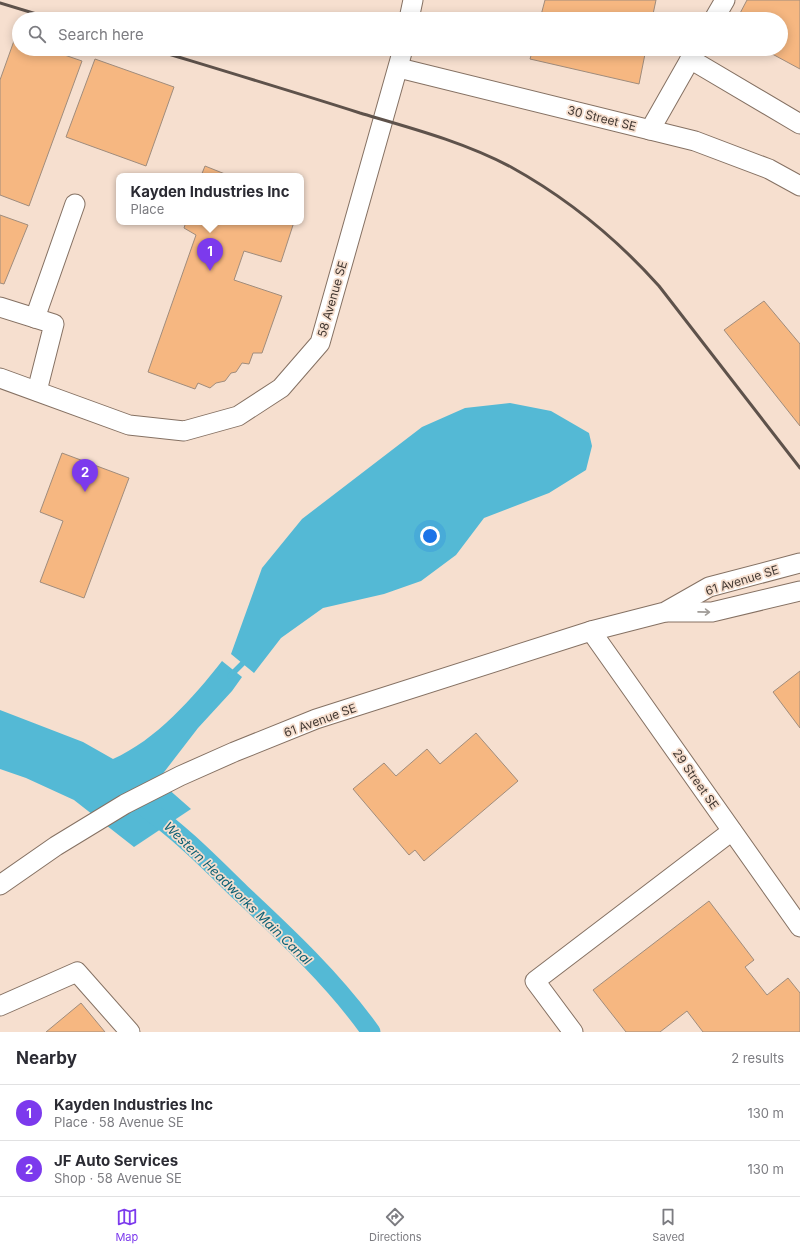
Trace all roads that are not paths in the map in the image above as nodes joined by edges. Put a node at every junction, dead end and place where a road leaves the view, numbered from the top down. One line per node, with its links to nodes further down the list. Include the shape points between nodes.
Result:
1 (413, 0): 3 (street)
2 (725, 0): 4 (street)
3 (410, 12)
4 (718, 12)
5 (402, 56): 8 (street, 58 Avenue SE)
6 (692, 56): 10 (street)
7 (696, 56): 9 (street)
8 (399, 68): 10 (street, 30 Street SE); 16 (street, 58 Avenue SE, via 320,344 281,388 238,416 184,431 129,425)
9 (800, 124)
10 (650, 130): 11 (street, 30 Street SE, via 695,141 769,169)
11 (800, 186)
12 (75, 204): 14 (street)
13 (0, 307): 14 (street)
14 (35, 318): 16 (street, via 54,324)
15 (0, 378): 16 (street, 58 Avenue SE)
16 (37, 391)
17 (800, 563): 19 (street, 61 Avenue SE, via 709,587)
18 (800, 591): 19 (street, 61 Avenue SE, one-way to 18, via 712,612)
19 (665, 612): 20 (street, 61 Avenue SE)
20 (591, 631): 21 (street, 29 Street SE); 22 (street, 61 Avenue SE, via 316,719 180,776 125,804 56,846)
21 (732, 831): 23 (street, 29 Street SE); 26 (street, via 535,981)
22 (0, 885)
23 (800, 928)
24 (0, 1006): 25 (street, via 77,972)
25 (130, 1032)
26 (573, 1032)

